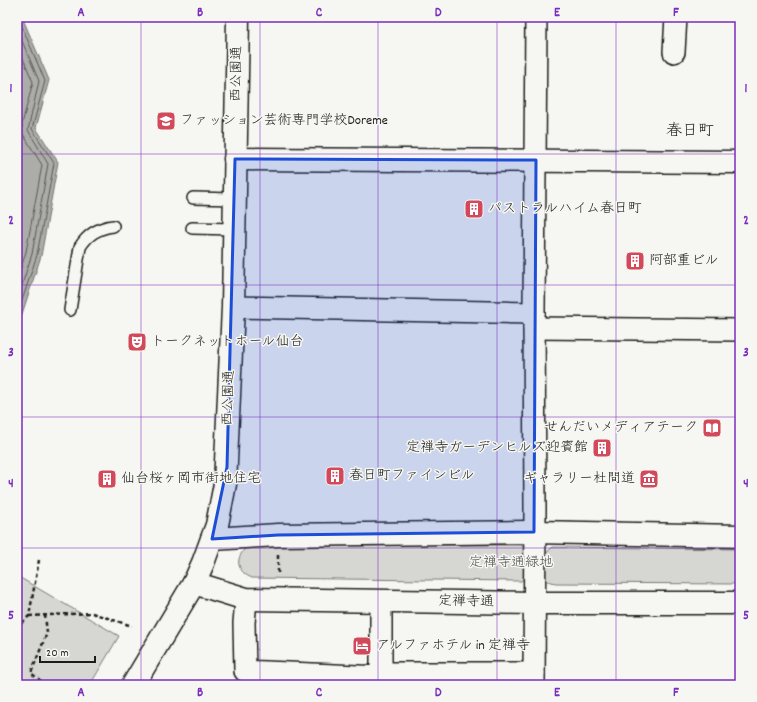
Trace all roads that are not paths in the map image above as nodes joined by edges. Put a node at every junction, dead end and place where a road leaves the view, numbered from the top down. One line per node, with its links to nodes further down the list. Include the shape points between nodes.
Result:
1 (238, 17): 5 (street, 西公園通)
2 (536, 17): 6 (street)
3 (676, 17): 4 (street)
4 (674, 52)
5 (235, 159): 6 (street); 9 (street, 西公園通)
6 (536, 160): 7 (street); 15 (street)
7 (740, 162)
8 (193, 198): 9 (lane)
9 (234, 199): 12 (street, 西公園通)
10 (113, 226): 14 (lane, via 96,230 80,247)
11 (192, 228): 12 (lane)
12 (234, 229): 13 (street, 西公園通)
13 (233, 307): 15 (street); 19 (street, 西公園通, via 225,484)
14 (70, 310)
15 (534, 321): 16 (street); 17 (street)
16 (740, 330)
17 (534, 532): 18 (street); 19 (street, via 278,535); 23 (street)
18 (740, 536)
19 (212, 539): 20 (street, 西公園通)
20 (194, 583): 21 (street, 定禅寺通); 27 (street, 西公園通)
21 (246, 599): 22 (street, 定禅寺通); 25 (street, via 245,670)
22 (381, 601): 23 (street, 定禅寺通); 25 (street)
23 (534, 603): 24 (street, 定禅寺通); 26 (street)
24 (740, 603)
25 (381, 678): 26 (street)
26 (534, 679)
27 (133, 685)

